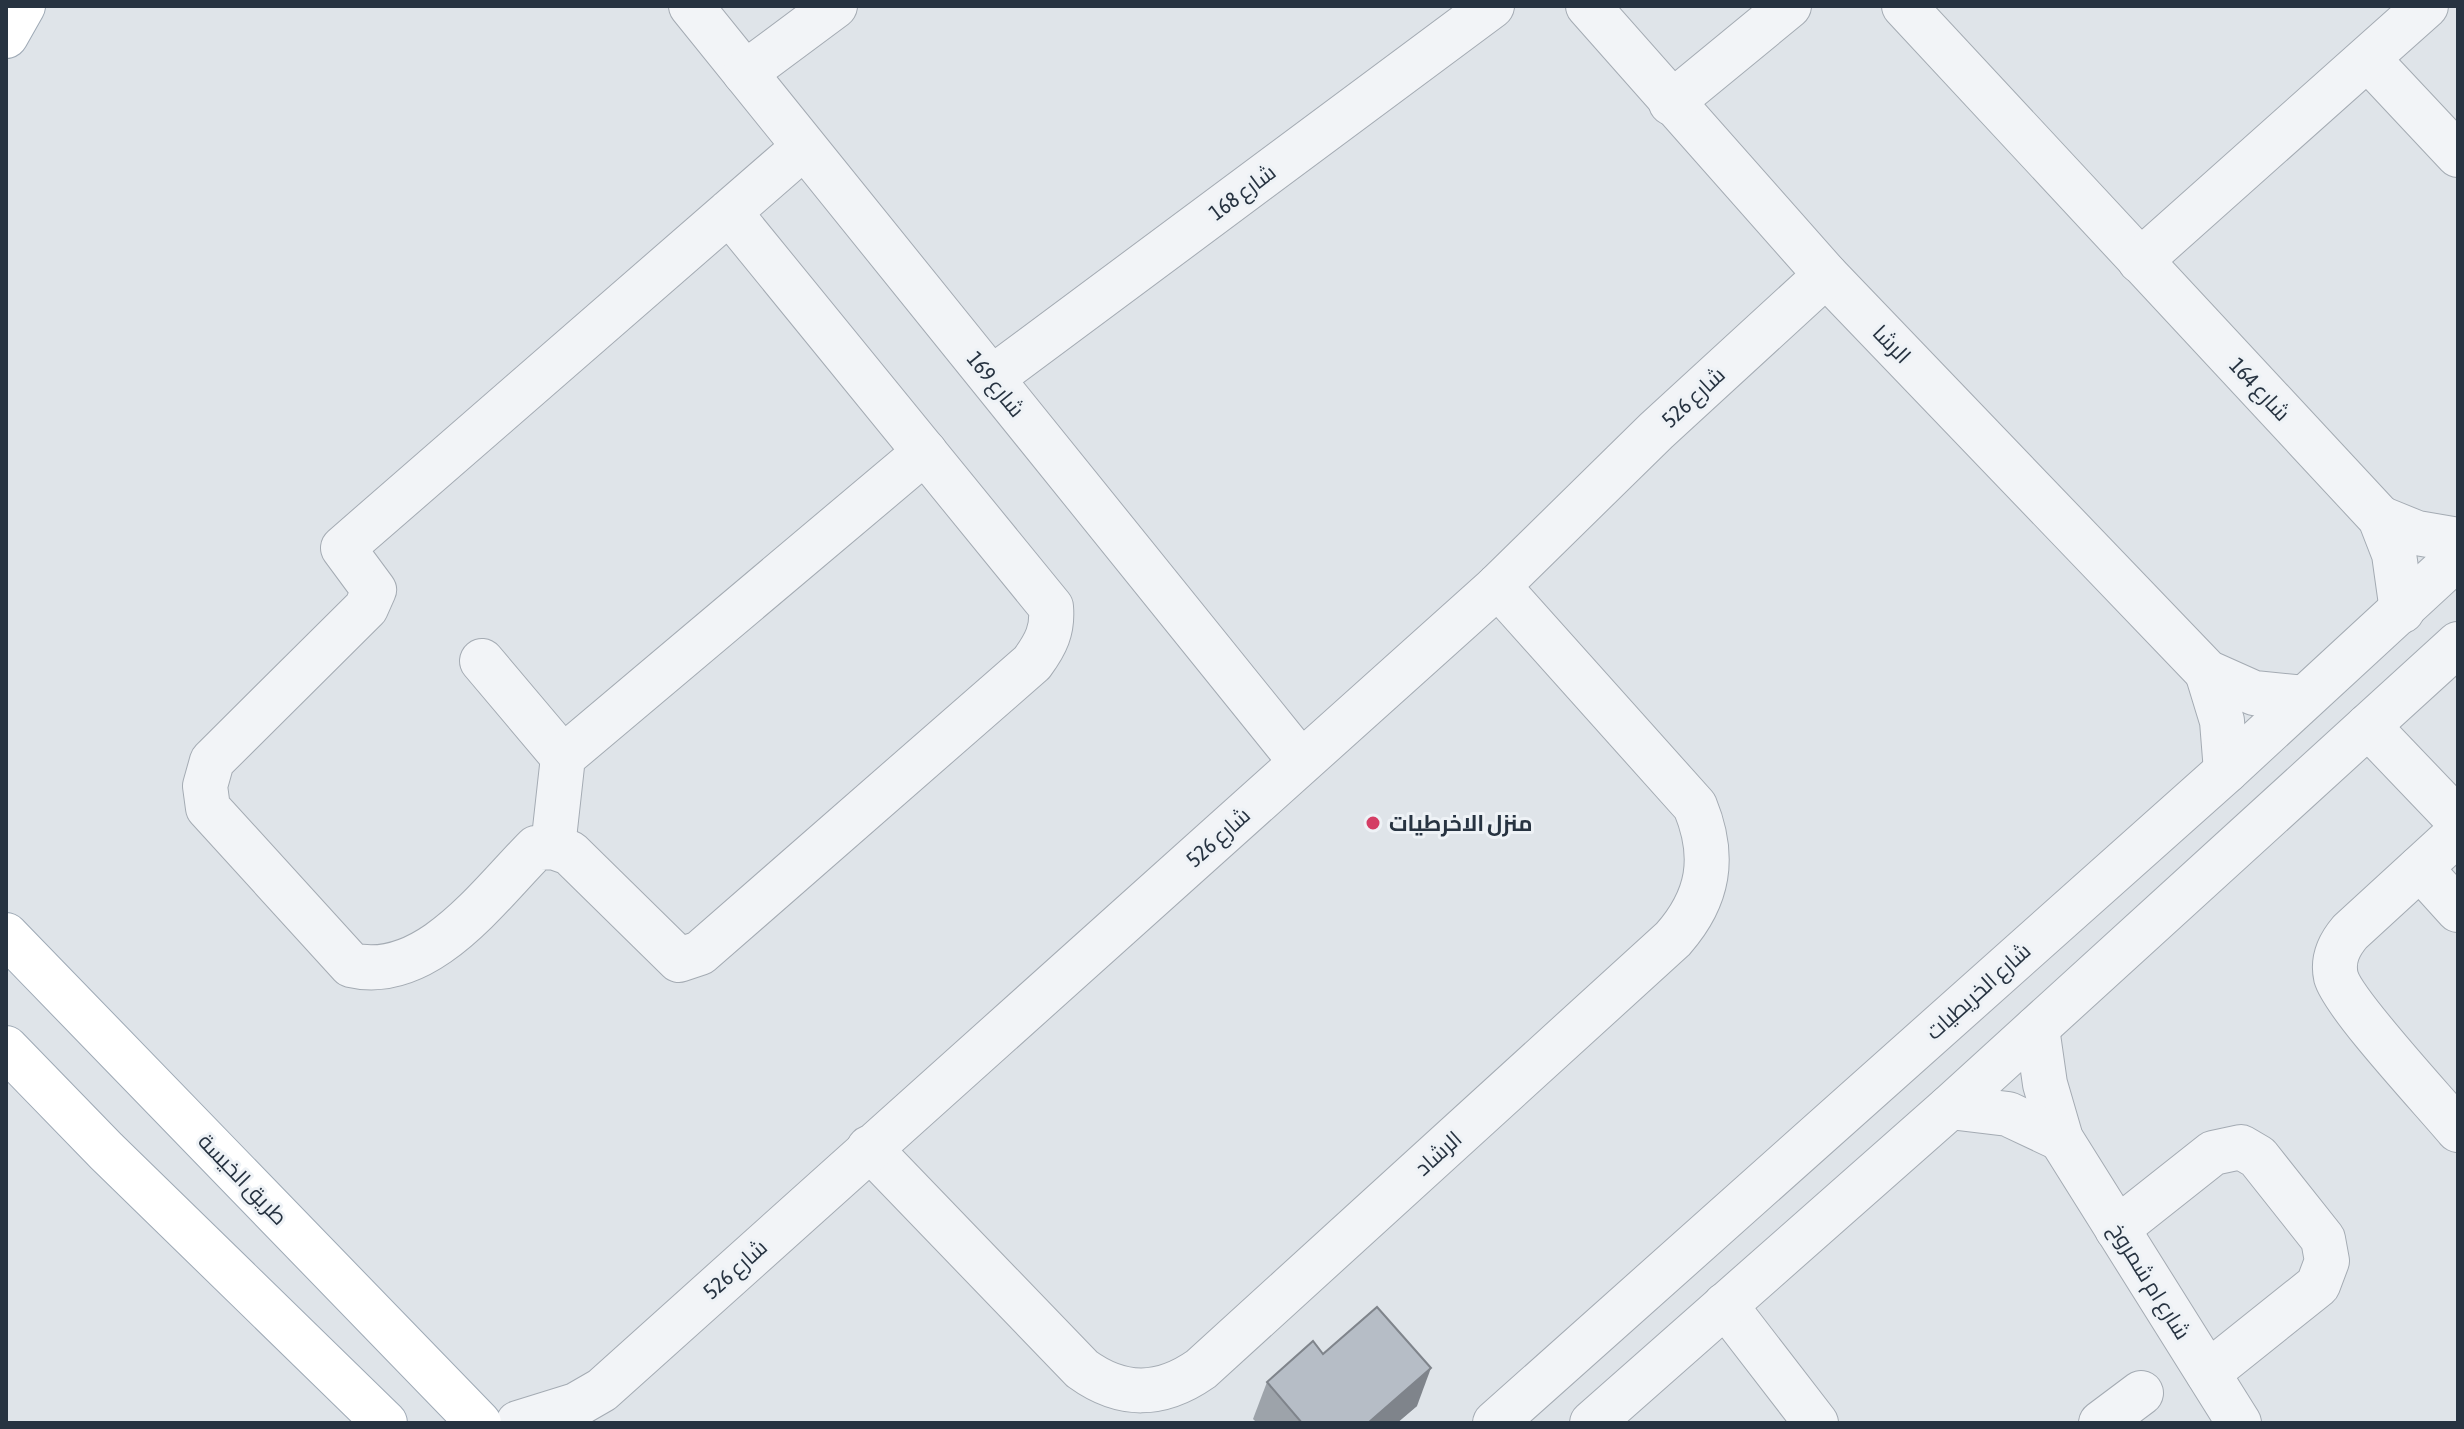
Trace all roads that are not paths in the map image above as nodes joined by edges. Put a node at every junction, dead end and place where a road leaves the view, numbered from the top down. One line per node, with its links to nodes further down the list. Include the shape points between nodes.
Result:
1 (23, 6): 9 (main road)
2 (691, 6): 11 (street, شارع 169)
3 (835, 6): 11 (street)
4 (1492, 6): 18 (street, شارع 168)
5 (1588, 6): 12 (street, الرشا)
6 (1789, 6): 12 (street)
7 (1904, 6): 16 (street, شارع 164)
8 (2426, 6): 10 (street)
9 (6, 36)
10 (2368, 59): 14 (street); 16 (street)
11 (745, 73): 13 (street, شارع 169)
12 (1671, 103): 17 (street, الرشا)
13 (804, 147): 15 (street); 18 (street, شارع 169)
14 (2458, 155)
15 (729, 212): 19 (street); 35 (street, via 343,548 374,590 366,608 212,761 205,786 208,808 351,965 373,970 439,945 536,848)
16 (2140, 261): 20 (street, شارع 164)
17 (1826, 275): 23 (street, شارع 526); 27 (street, الرشا)
18 (992, 378): 31 (street, شارع 169)
19 (925, 452): 30 (street); 35 (street, via 1051,607 1053,625 1032,663 700,953 679,960 570,853)
20 (2380, 518): 21 (street, شارع 164, via 2417,533); 24 (street, شارع 164, via 2394,554)
21 (2458, 540)
22 (2458, 557): 24 (street, شارع الخريطيات)
23 (1498, 586): 31 (street, شارع 526); 44 (street, الرشاد, via 1695,806 1709,853 1701,900 1673,939 1201,1369 1163,1390 1141,1392 1100,1382)
24 (2402, 611): 28 (street, شارع الخريطيات)
25 (2458, 644): 29 (street)
26 (482, 661): 30 (street)
27 (2207, 672): 28 (street, الرشا, via 2254,693); 32 (street, الرشا, via 2222,721)
28 (2304, 698): 32 (street, شارع الخريطيات)
29 (2368, 726): 33 (street); 39 (street)
30 (563, 757): 35 (street)
31 (1301, 762): 44 (street, شارع 526)
32 (2226, 771): 45 (street, شارع الخريطيات)
33 (2458, 820)
34 (2458, 833): 36 (street)
35 (553, 847)
36 (2420, 868): 37 (street); 42 (street, via 2340,944 2335,974 2350,1001)
37 (2458, 910)
38 (6, 935): 55 (main road, طريق الخيسة)
39 (2037, 1028): 41 (street); 43 (street, شارع ام شمروخ, via 2045,1084)
40 (6, 1048): 54 (main road)
41 (1950, 1107): 43 (street, via 2008,1114); 46 (street)
42 (2458, 1130)
43 (2061, 1139): 47 (street, شارع ام شمروخ)
44 (869, 1148): 52 (street, شارع 526)
45 (1765, 1181): 46 (street); 49 (street, شارع الخريطيات)
46 (1810, 1228): 48 (street)
47 (2117, 1229): 50 (street, شارع ام شمروخ); 50 (street, via 2213,1153 2241,1147 2258,1157 2323,1239 2327,1261 2318,1285)
48 (1725, 1305): 53 (street); 58 (street)
49 (1575, 1351): 53 (street, via 1578,1376); 57 (street, شارع الخريطيات)
50 (2208, 1373): 60 (street, شارع ام شمروخ)
51 (2141, 1393): 59 (street)
52 (594, 1406): 56 (street, شارع 526, via 576,1405)
53 (1604, 1412)
54 (385, 1423)
55 (479, 1423)
56 (518, 1423)
57 (1495, 1423)
58 (1816, 1423)
59 (2101, 1423)
60 (2239, 1423)

